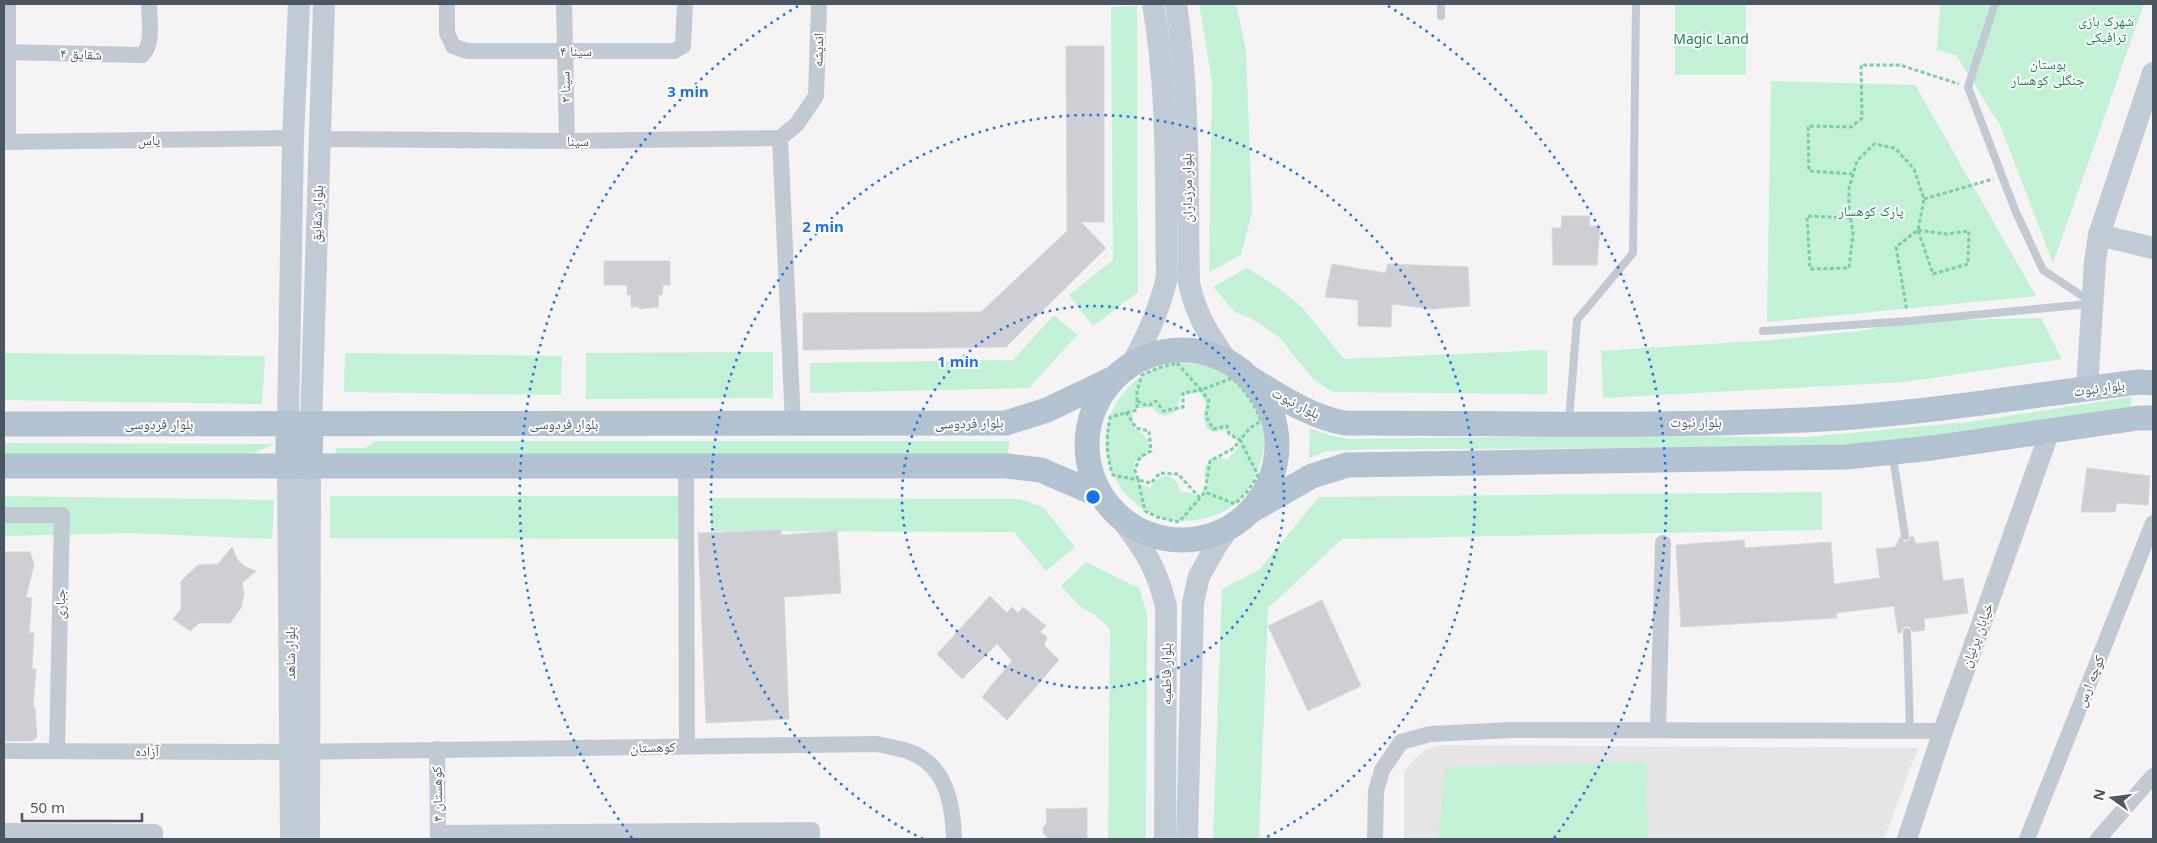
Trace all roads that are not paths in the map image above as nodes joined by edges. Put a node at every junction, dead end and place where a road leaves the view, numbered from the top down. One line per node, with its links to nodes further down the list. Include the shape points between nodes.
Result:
1 (8, 4): 16 (street)
2 (150, 4): 16 (street, شقایق ۴, via 148,51 142,55)
3 (299, 4): 18 (main road, بلوار شقایق)
4 (324, 4): 20 (main road, بلوار شقایق)
5 (447, 4): 15 (street, سینا ۴, via 447,33 453,46 467,50)
6 (564, 4): 15 (street, سینا ۲)
7 (686, 4): 15 (street, سینا ۴, via 683,46 674,51)
8 (820, 4): 19 (street, اندیشه, via 816,96 797,124)
9 (1153, 4): 27 (main road, بلوار مرزداران, via 1162,85 1167,277 1148,336)
10 (1176, 4): 28 (main road, بلوار مرزداران, via 1185,91 1189,283 1194,306)
11 (1441, 4): 14 (lane)
12 (1636, 4): 36 (lane, via 1633,253 1577,320)
13 (1995, 4): 25 (lane, via 1968,87 2015,210 2043,270)
14 (1441, 16)
15 (564, 51): 21 (street, سینا ۲)
16 (6, 52): 22 (street)
17 (2153, 73): 23 (main road)
18 (293, 138): 20 (main road); 22 (street, یاس); 34 (main road, بلوار شقایق)
19 (780, 138): 21 (street, سینا); 35 (street)
20 (320, 139): 21 (street, سینا); 34 (main road, بلوار شقایق)
21 (567, 141)
22 (6, 142)
23 (2099, 235): 24 (main road); 25 (main road)
24 (2153, 248)
25 (2094, 304): 26 (lane); 32 (main road)
26 (1763, 331)
27 (1133, 362): 28 (main road, via 1156,353 1181,349 1205,352); 30 (main road)
28 (1228, 362): 29 (main road)
29 (1248, 376): 36 (main road, بلوار نبوت, via 1309,411 1345,423); 44 (main road, via 1262,393 1276,433 1271,475)
30 (1114, 378): 35 (main road, بلوار فردوسی, via 1047,410 1006,423); 43 (main road, via 1098,398 1089,422 1086,448 1091,473)
31 (2146, 383): 32 (main road, بلوار نبوت); 33 (main road)
32 (2087, 389): 36 (main road, بلوار نبوت, via 1843,418)
33 (2146, 418): 38 (main road)
34 (299, 423): 35 (main road, بلوار فردوسی); 37 (main road, بلوار فردوسی); 41 (main road)
35 (793, 423)
36 (1568, 423)
37 (4, 424)
38 (2050, 431): 39 (main road); 54 (street, خیابان پرنیان)
39 (1893, 452): 44 (main road, via 1760,460 1347,465 1312,476); 49 (lane)
40 (4, 466): 41 (main road)
41 (299, 466): 42 (main road); 59 (main road, بلوار شاهد)
42 (686, 466): 43 (main road, via 1007,466 1041,470); 55 (street)
43 (1101, 496): 46 (main road)
44 (1249, 512): 48 (main road)
45 (4, 515): 58 (street, جباری, via 62,515)
46 (1122, 520): 48 (main road, via 1142,532 1186,540 1208,536); 71 (main road, بلوار فاطمیه, via 1150,559 1166,606)
47 (2153, 523): 75 (street, کوچه ارس)
48 (1229, 527): 72 (main road, بلوار فاطمیه, via 1199,576 1193,603)
49 (1905, 536)
50 (1663, 543): 52 (street)
51 (1907, 632): 53 (lane)
52 (1658, 730): 53 (street); 73 (street, via 1494,730 1430,734 1401,742 1382,770 1376,791)
53 (1910, 730): 54 (street)
54 (1943, 731): 74 (street, خیابان پرنیان)
55 (686, 746): 56 (street, کوهستان); 70 (street, کوهستان, via 877,744 909,751 926,761 945,783 953,813)
56 (437, 749): 59 (street, کوهستان); 66 (street, کوهستان ۴)
57 (4, 751): 58 (street, آزاده)
58 (57, 751): 59 (street, آزاده)
59 (300, 751): 68 (main road, بلوار شاهد); 69 (main road, بلوار شاهد)
60 (2153, 776): 76 (street)
61 (4, 831): 62 (street)
62 (30, 835): 65 (street)
63 (686, 835): 64 (street); 67 (street)
64 (812, 835)
65 (155, 836)
66 (438, 836): 67 (street)
67 (568, 836)
68 (291, 839)
69 (309, 839)
70 (954, 839)
71 (1165, 839)
72 (1187, 839)
73 (1375, 839)
74 (1906, 839)
75 (2028, 839)
76 (2098, 839)

